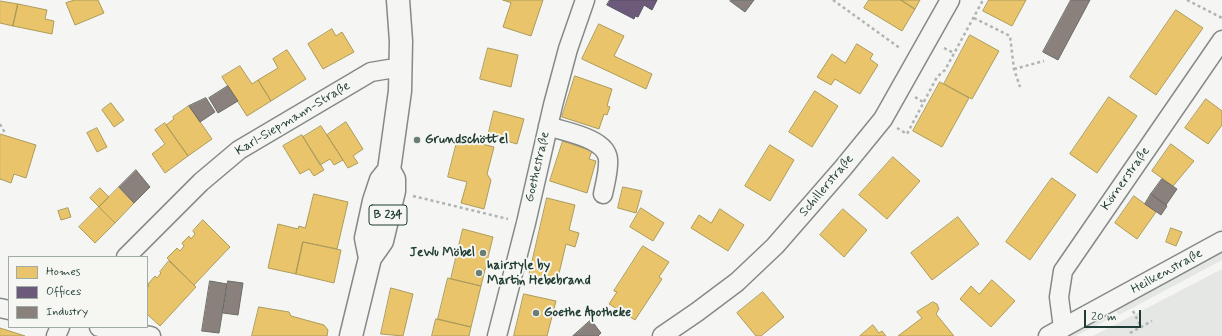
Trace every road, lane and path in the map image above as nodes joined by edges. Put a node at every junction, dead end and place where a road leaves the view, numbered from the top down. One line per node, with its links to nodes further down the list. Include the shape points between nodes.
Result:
1 (398, 0): 13 (main road, B 234)
2 (585, 0): 17 (street, Goethestraße, via 568,49)
3 (833, 0): 10 (path)
4 (950, 0): 10 (street, Schillerstraße)
5 (983, 0): 7 (path)
6 (1187, 0): 8 (path)
7 (974, 18): 12 (path, via 1010,36); 15 (path, via 945,70 937,77 907,134)
8 (1222, 18)
9 (1222, 40): 30 (street, Körnerstraße, via 1063,271 1059,297)
10 (917, 61): 15 (street, Schillerstraße)
11 (1044, 61): 12 (path)
12 (1014, 69): 14 (path)
13 (401, 70): 19 (main road, B 234); 24 (street, Karl-Siepmann-Straße, via 371,72 239,150 202,182)
14 (1020, 87)
15 (883, 119): 35 (street, Schillerstraße, via 775,246 737,282)
16 (0, 124): 18 (path)
17 (548, 126): 21 (street, via 603,147 608,158); 22 (street, Goethestraße)
18 (6, 133)
19 (389, 170): 20 (main road, B 234, via 394,179); 25 (main road, B 234, via 381,180 366,238)
20 (394, 191): 22 (path); 25 (main road, B 234, via 382,241)
21 (603, 194)
22 (526, 223): 34 (street, Goethestraße)
23 (1222, 241): 30 (street, Heilkenstraße)
24 (127, 256)
25 (370, 258): 33 (main road, B 234)
26 (1132, 311): 28 (path)
27 (1152, 321): 28 (path)
28 (1141, 327): 31 (path)
29 (105, 328): 32 (street)
30 (1063, 328): 36 (street, Heilkenstraße)
31 (1130, 333)
32 (151, 336)
33 (351, 336)
34 (497, 336)
35 (662, 336)
36 (1048, 336)

